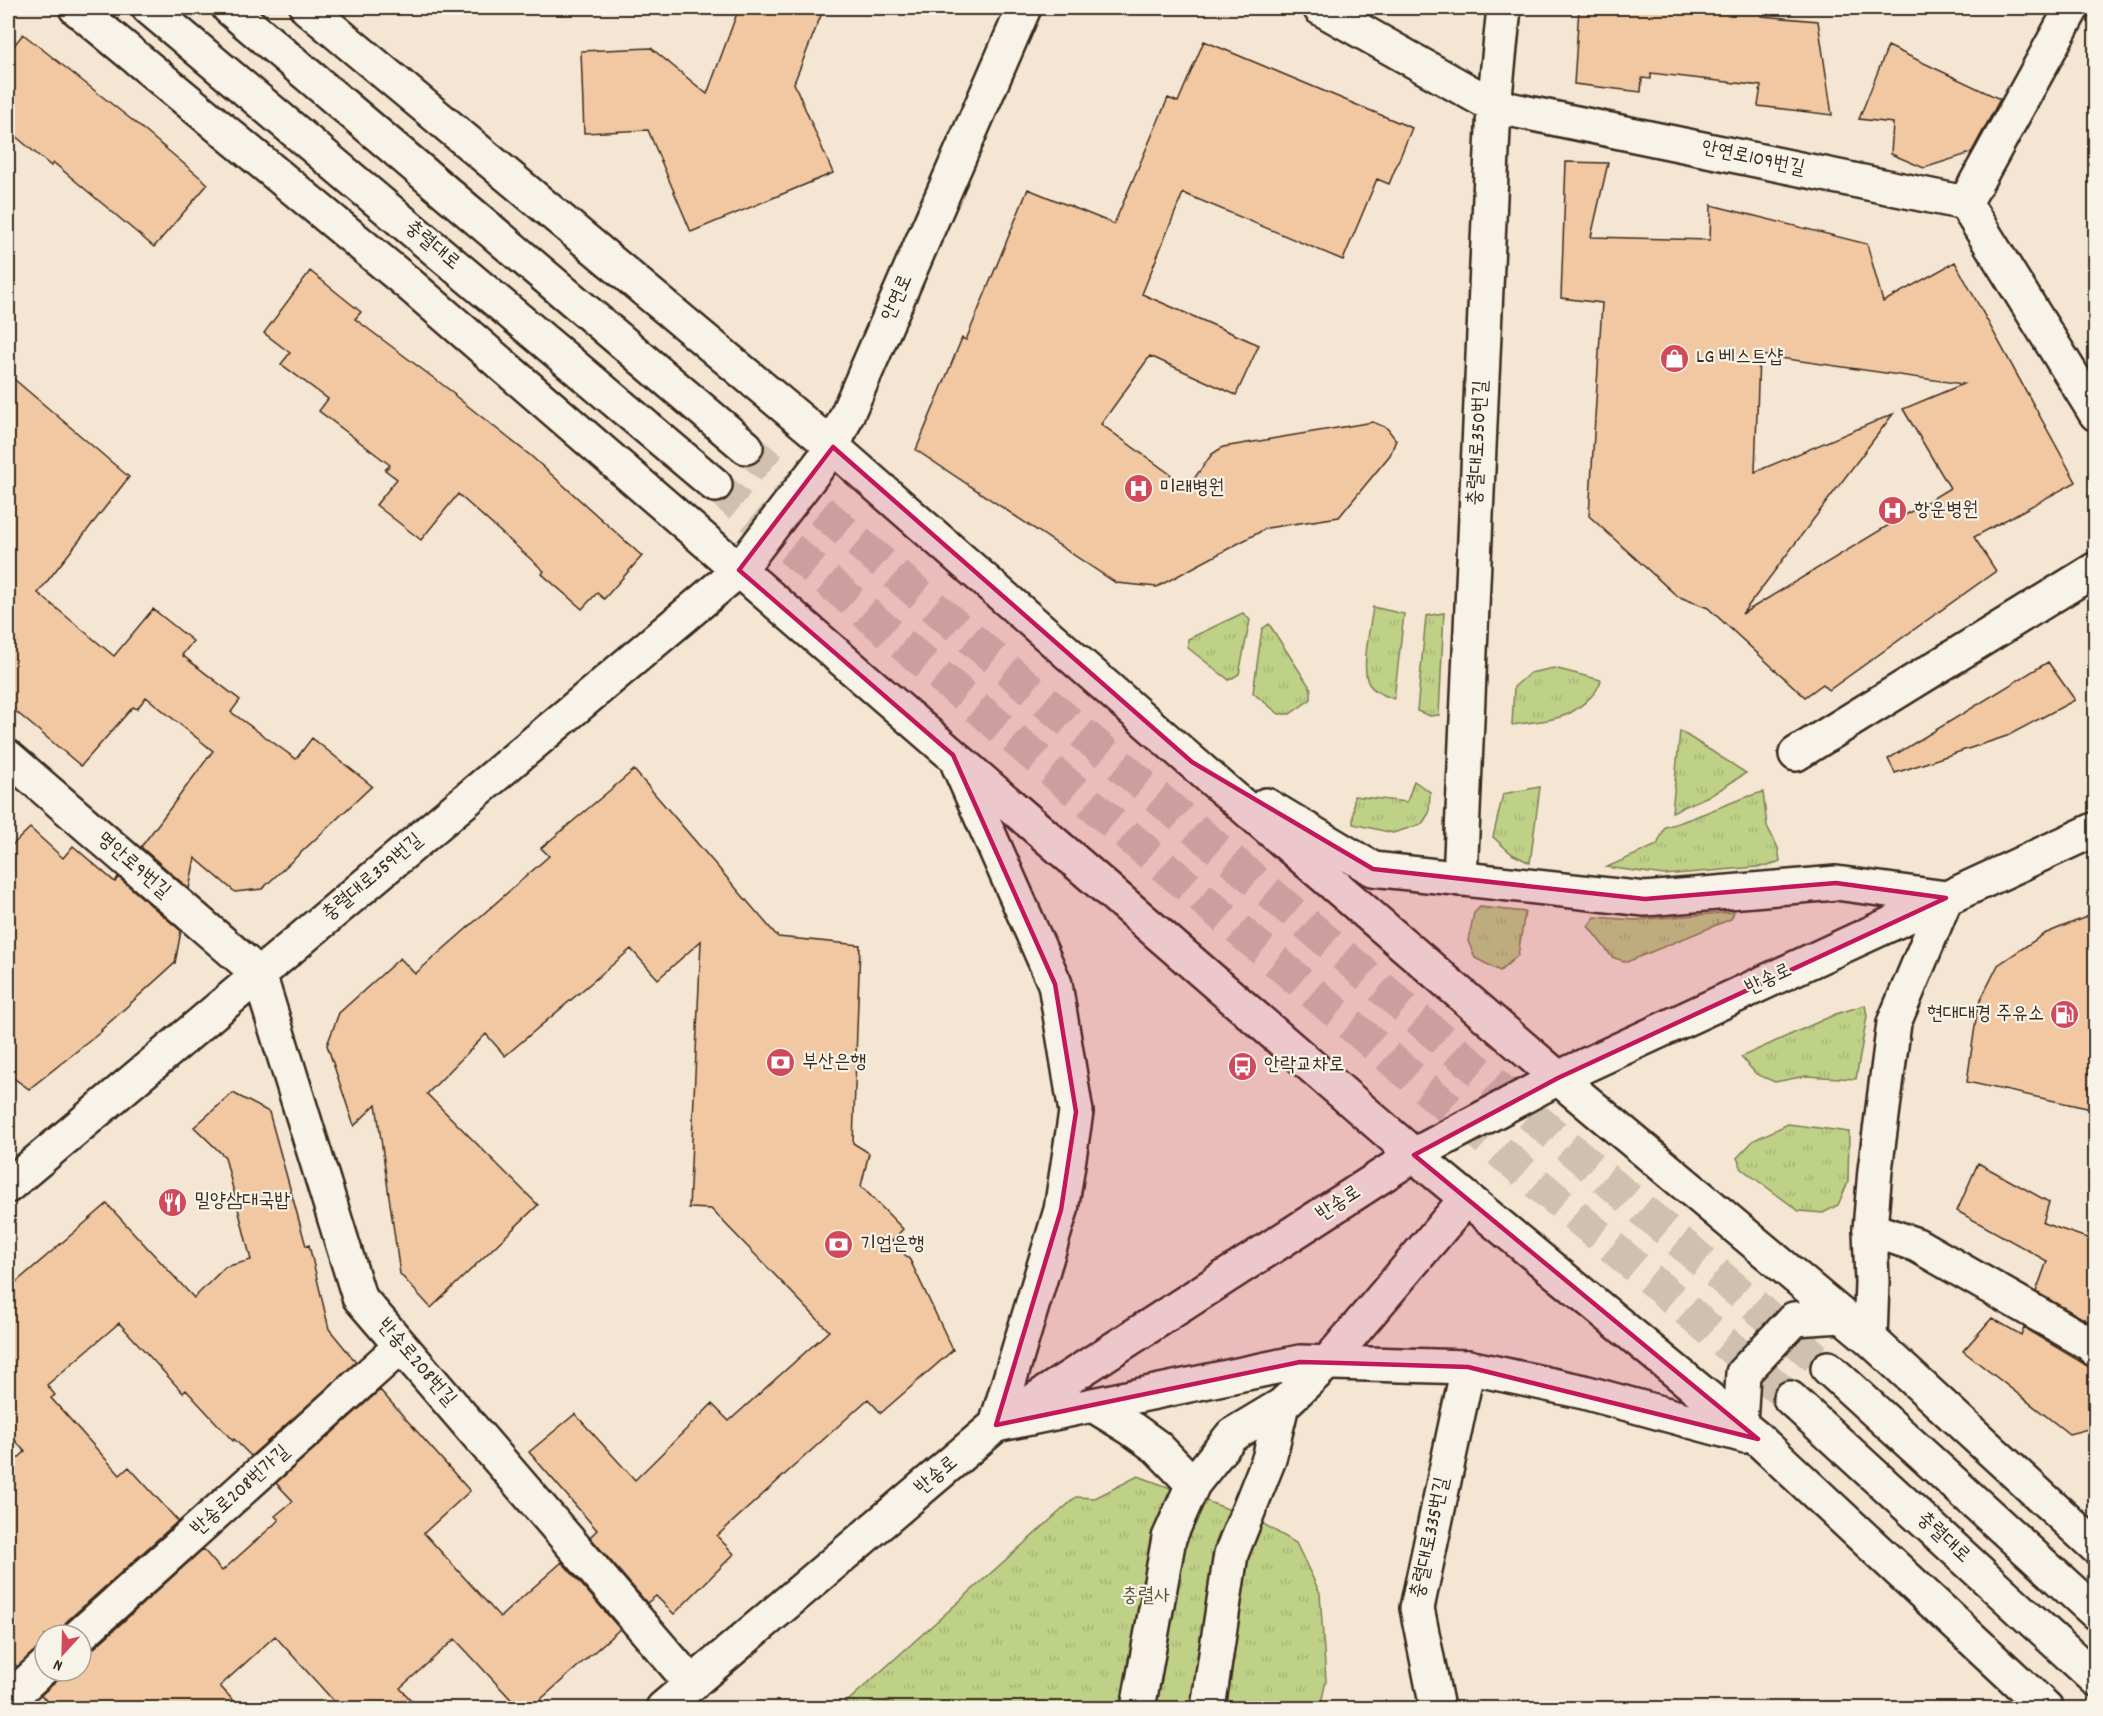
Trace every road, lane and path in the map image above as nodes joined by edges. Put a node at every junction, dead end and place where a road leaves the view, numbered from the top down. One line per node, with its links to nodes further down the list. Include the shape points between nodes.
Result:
1 (76, 8): 16 (main road, via 409,284)
2 (149, 8): 14 (main road, 충렬대로)
3 (229, 8): 12 (main road)
4 (306, 8): 13 (main road)
5 (1024, 8): 13 (main road, 안연로)
6 (1320, 8): 9 (main road, 안연로109번길)
7 (1504, 8): 9 (main road, 충렬대로350번길)
8 (2072, 8): 10 (main road)
9 (1494, 106): 10 (main road, 안연로109번길); 22 (main road, 충렬대로350번길)
10 (1965, 203): 11 (main road)
11 (2096, 414)
12 (746, 447)
13 (833, 447): 16 (main road, 안연로); 20 (main road)
14 (715, 485)
15 (2096, 569): 18 (main road)
16 (739, 570): 17 (main road); 24 (main road, 충렬대로359번길)
17 (953, 754): 26 (main road); 40 (main road, via 1055,984 1076,1112 1061,1210)
18 (1796, 754)
19 (8, 757): 24 (main road, 명안로9번길)
20 (1192, 762): 22 (main road, via 1373,869); 25 (main road)
21 (2096, 829): 23 (main road, 반송로)
22 (1460, 879): 23 (main road, via 1645,899 1836,884)
23 (1946, 898): 25 (main road, 반송로); 29 (main road, via 1894,1023)
24 (259, 974): 27 (main road, 충렬대로359번길); 32 (main road, 반송로208번길, via 360,1297)
25 (1558, 1078): 26 (main road, 반송로); 30 (main road)
26 (1414, 1155): 28 (main road); 40 (main road, 반송로)
27 (8, 1186)
28 (1466, 1198): 34 (main road); 41 (main road)
29 (1870, 1229): 31 (main road); 33 (main road, via 1917,1245)
30 (1842, 1316): 31 (main road); 41 (main road, via 1794,1319 1743,1373)
31 (1870, 1339): 43 (main road)
32 (401, 1346): 45 (main road, 반송로208번가길); 48 (main road, 반송로208번길)
33 (2096, 1350)
34 (1327, 1363): 35 (main road); 38 (main road, via 1300,1362); 39 (main road)
35 (1468, 1367): 41 (main road); 53 (main road, 충렬대로335번길, via 1417,1608)
36 (1828, 1368): 44 (main road)
37 (1790, 1398): 47 (main road, 충렬대로)
38 (1093, 1405): 40 (main road); 42 (main road, via 1157,1447)
39 (1282, 1405): 42 (main road, via 1232,1435); 52 (main road, via 1269,1459 1232,1554)
40 (996, 1425): 48 (main road, 반송로)
41 (1749, 1432): 54 (main road)
42 (1193, 1484): 51 (main road, via 1169,1538)
43 (2096, 1547)
44 (2096, 1612)
45 (93, 1623)
46 (33, 1677): 49 (main road)
47 (2096, 1679)
48 (692, 1684): 50 (main road, 반송로)
49 (8, 1700)
50 (663, 1708)
51 (1138, 1708)
52 (1208, 1708)
53 (1437, 1708)
54 (2046, 1708)

